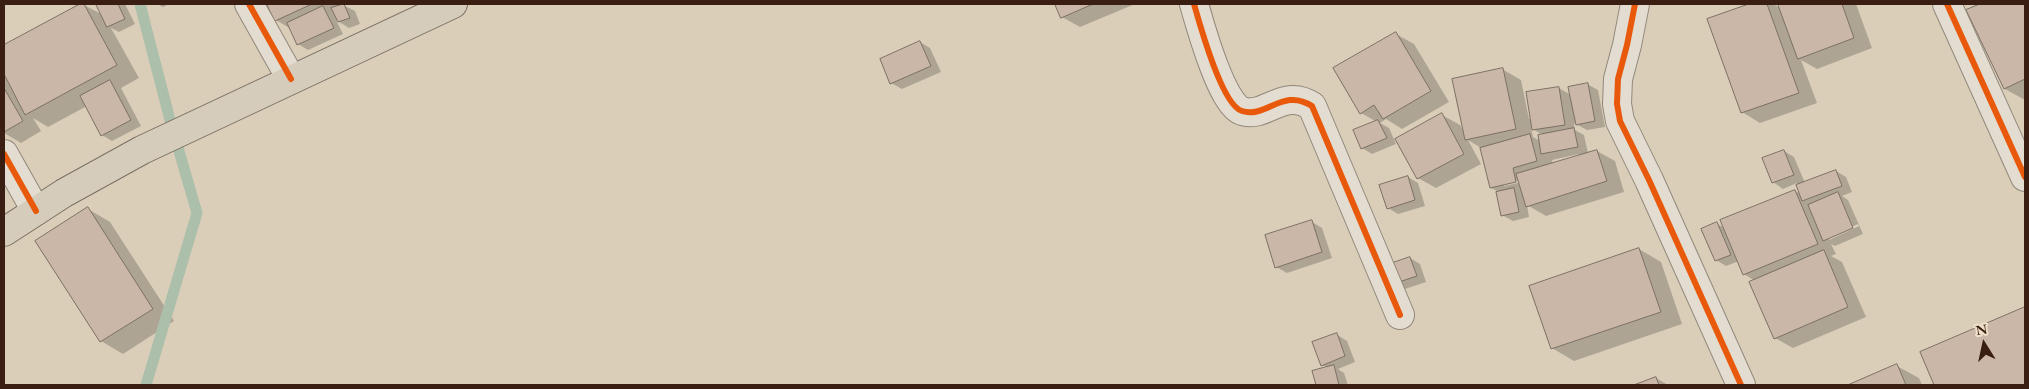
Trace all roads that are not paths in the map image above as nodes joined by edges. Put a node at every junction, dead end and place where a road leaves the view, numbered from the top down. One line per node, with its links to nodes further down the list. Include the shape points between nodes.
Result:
1 (249, 4): 6 (street)
2 (453, 4): 6 (main road)
3 (1194, 4): 11 (street, via 1219,78 1232,105 1252,112 1298,99 1312,106)
4 (1634, 4): 12 (street, via 1618,79 1620,121)
5 (1947, 4): 8 (street)
6 (291, 79): 9 (main road, via 142,150)
7 (4, 154): 9 (street)
8 (2025, 178)
9 (36, 211): 10 (main road)
10 (4, 232)
11 (1400, 315)
12 (1741, 385)

